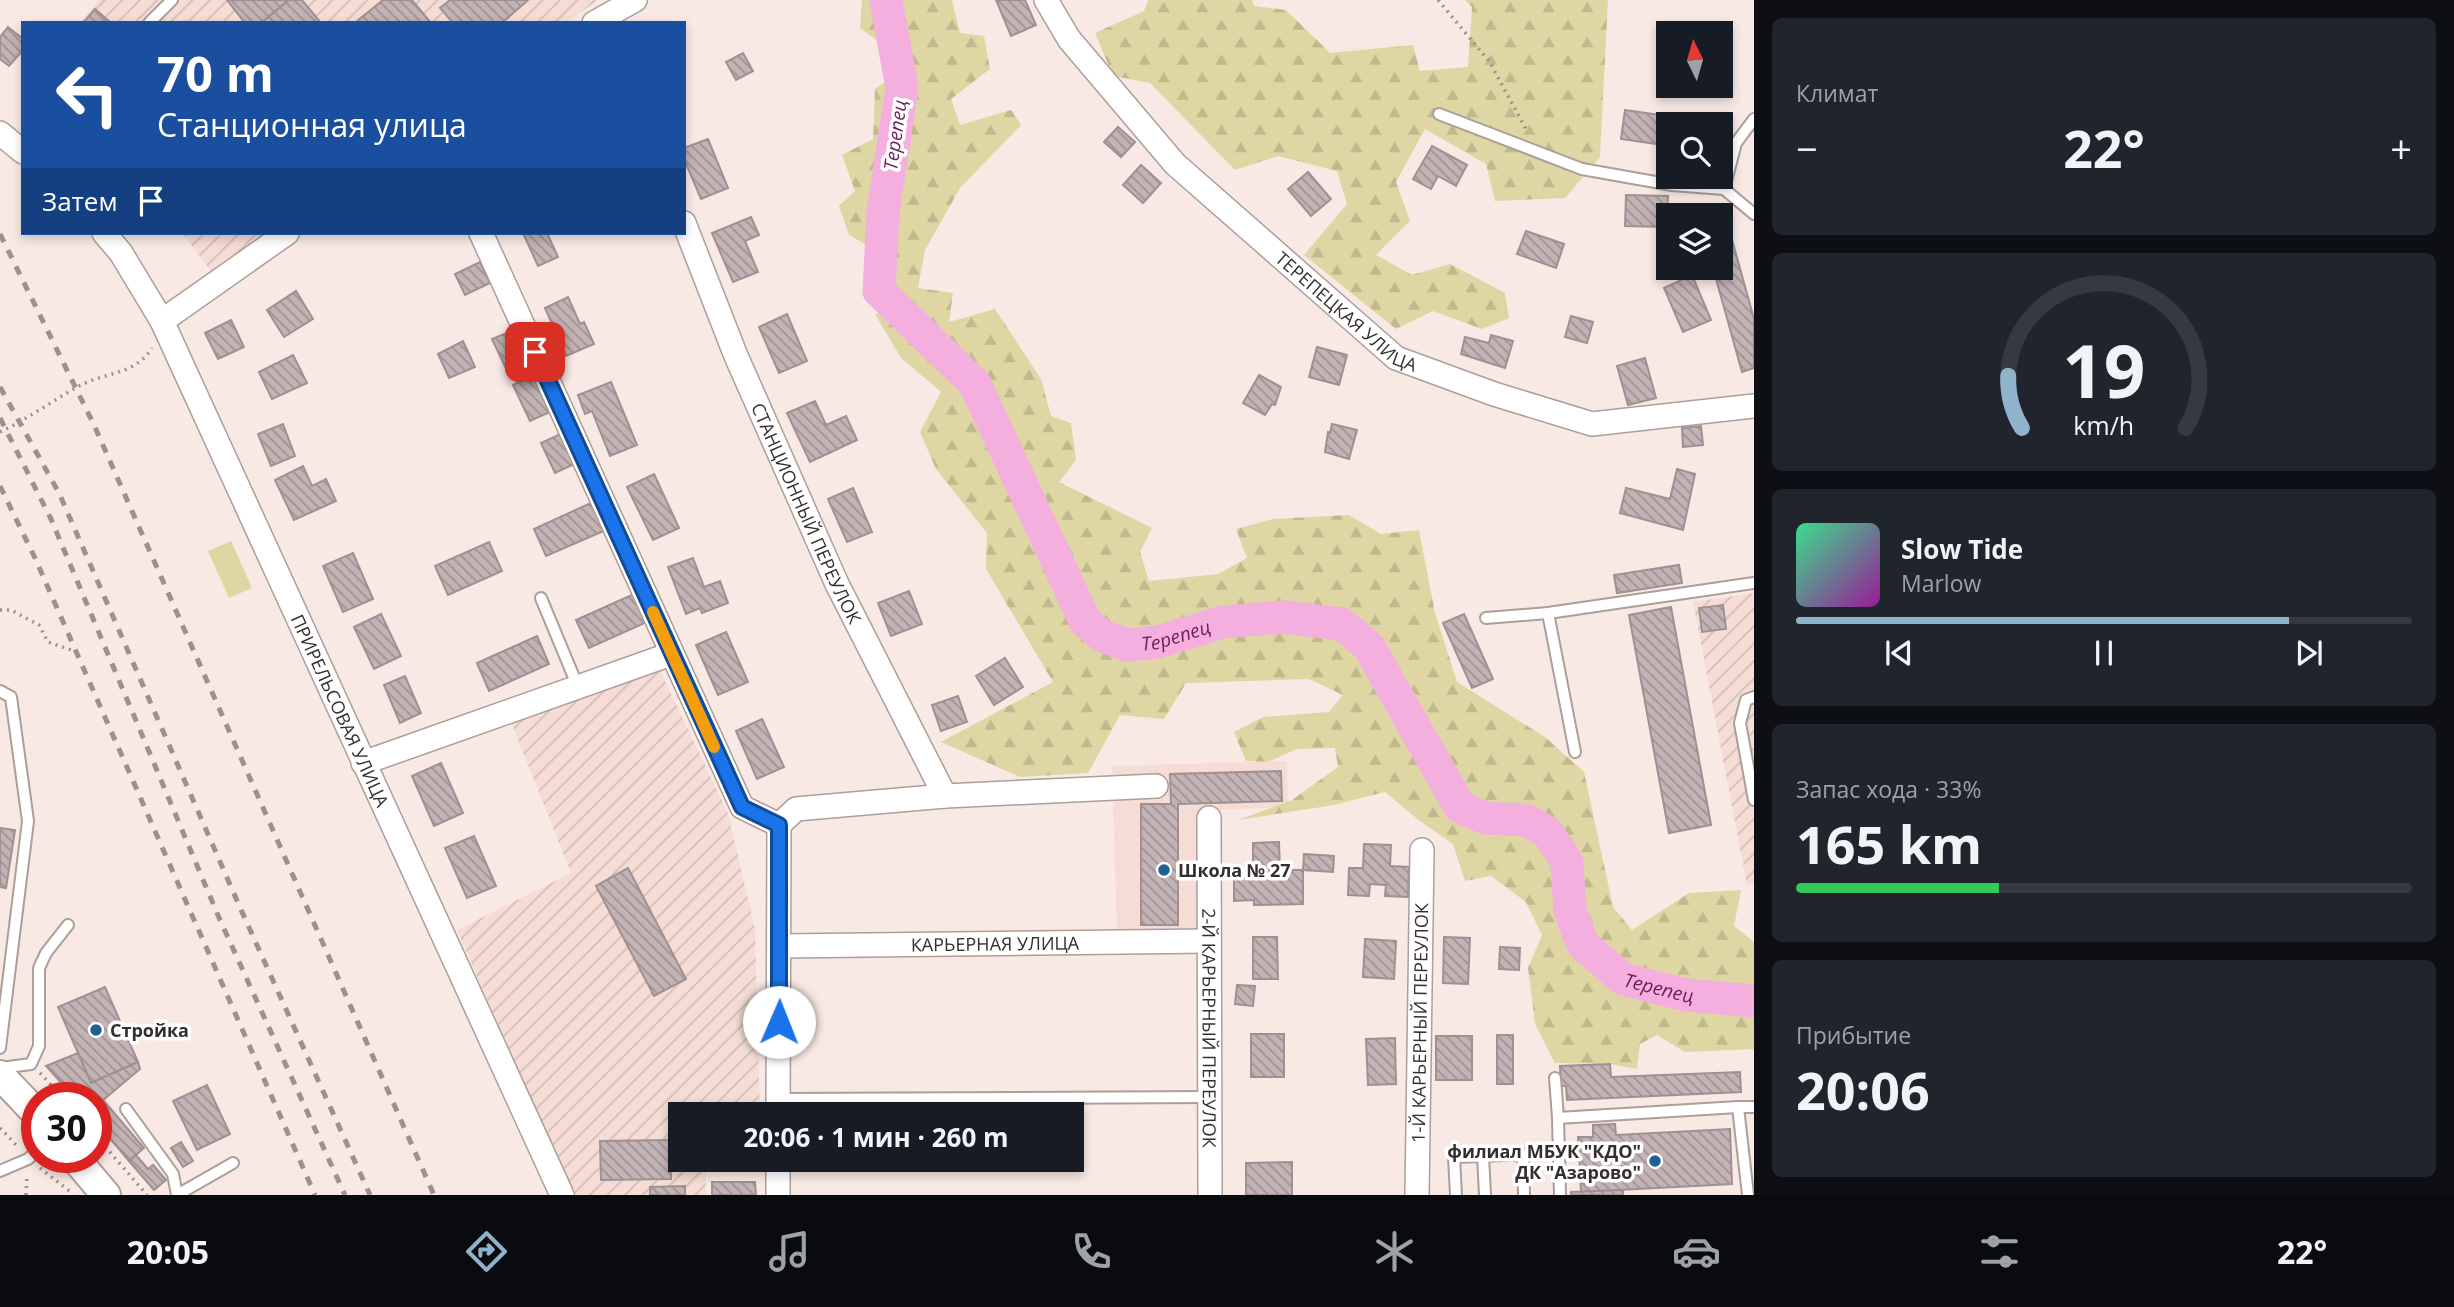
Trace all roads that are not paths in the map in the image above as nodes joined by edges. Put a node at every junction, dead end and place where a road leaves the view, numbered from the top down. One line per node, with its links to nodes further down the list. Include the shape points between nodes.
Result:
1 (172, 0): 5 (lane)
2 (635, 0): 4 (street)
3 (1046, 0): 19 (street, ТЕРЕПЕЦКАЯ УЛИЦА, via 1069,39 1175,164 1396,358 1592,424)
4 (601, 20)
5 (151, 21)
6 (1438, 114): 11 (lane, via 1582,169)
7 (1754, 119): 10 (lane)
8 (0, 133): 9 (street)
9 (21, 150)
10 (1733, 154)
11 (1656, 182)
12 (1724, 189): 13 (lane)
13 (1754, 214)
14 (686, 228): 31 (street, СТАНЦИОННЫЙ ПЕРЕУЛОК, via 736,356 837,584)
15 (106, 235): 18 (street, ПРИРЕЛЬСОВАЯ УЛИЦА)
16 (285, 235): 18 (street)
17 (482, 235): 24 (street)
18 (162, 321): 29 (street, ПРИРЕЛЬСОВАЯ УЛИЦА)
19 (1754, 406)
20 (1754, 583): 22 (lane)
21 (541, 598): 25 (lane)
22 (1548, 613): 23 (lane); 28 (lane)
23 (1486, 618)
24 (671, 654): 25 (street); 34 (street, via 742,807)
25 (578, 687): 29 (street)
26 (0, 691): 39 (lane, via 11,697 28,821)
27 (1754, 697): 32 (lane, via 1746,700 1740,723)
28 (1575, 752)
29 (363, 763): 59 (street, ПРИРЕЛЬСОВАЯ УЛИЦА)
30 (1156, 786): 31 (street)
31 (945, 796): 34 (street, via 796,809)
32 (1754, 800)
33 (1209, 818): 37 (street, 2-Й КАРЬЕРНЫЙ ПЕРЕУЛОК)
34 (779, 825): 38 (street)
35 (1422, 850): 62 (street, 1-Й КАРЬЕРНЫЙ ПЕРЕУЛОК)
36 (68, 925): 40 (lane, via 39,968 39,1045 31,1064)
37 (1209, 941): 38 (street, КАРЬЕРНАЯ УЛИЦА); 44 (street, 2-Й КАРЬЕРНЫЙ ПЕРЕУЛОК)
38 (780, 946): 45 (street)
39 (0, 1048)
40 (0, 1068)
41 (0, 1075): 43 (street)
42 (1556, 1079): 50 (lane)
43 (21, 1097)
44 (1209, 1097): 46 (lane); 61 (street, 2-Й КАРЬЕРНЫЙ ПЕРЕУЛОК)
45 (778, 1102)
46 (994, 1102)
47 (1738, 1107): 48 (lane); 50 (lane); 67 (lane)
48 (1754, 1107)
49 (127, 1109): 58 (lane, via 173,1174)
50 (1558, 1118): 66 (lane)
51 (1483, 1156): 63 (lane, via 1454,1157); 64 (lane); 65 (lane, via 1523,1154)
52 (21, 1161): 54 (lane)
53 (233, 1163): 58 (lane)
54 (0, 1171)
55 (778, 1172): 60 (street)
56 (87, 1173): 57 (street)
57 (106, 1195)
58 (177, 1195)
59 (562, 1195)
60 (778, 1195)
61 (1210, 1195)
62 (1417, 1195)
63 (1456, 1195)
64 (1485, 1195)
65 (1524, 1195)
66 (1560, 1195)
67 (1748, 1195)

